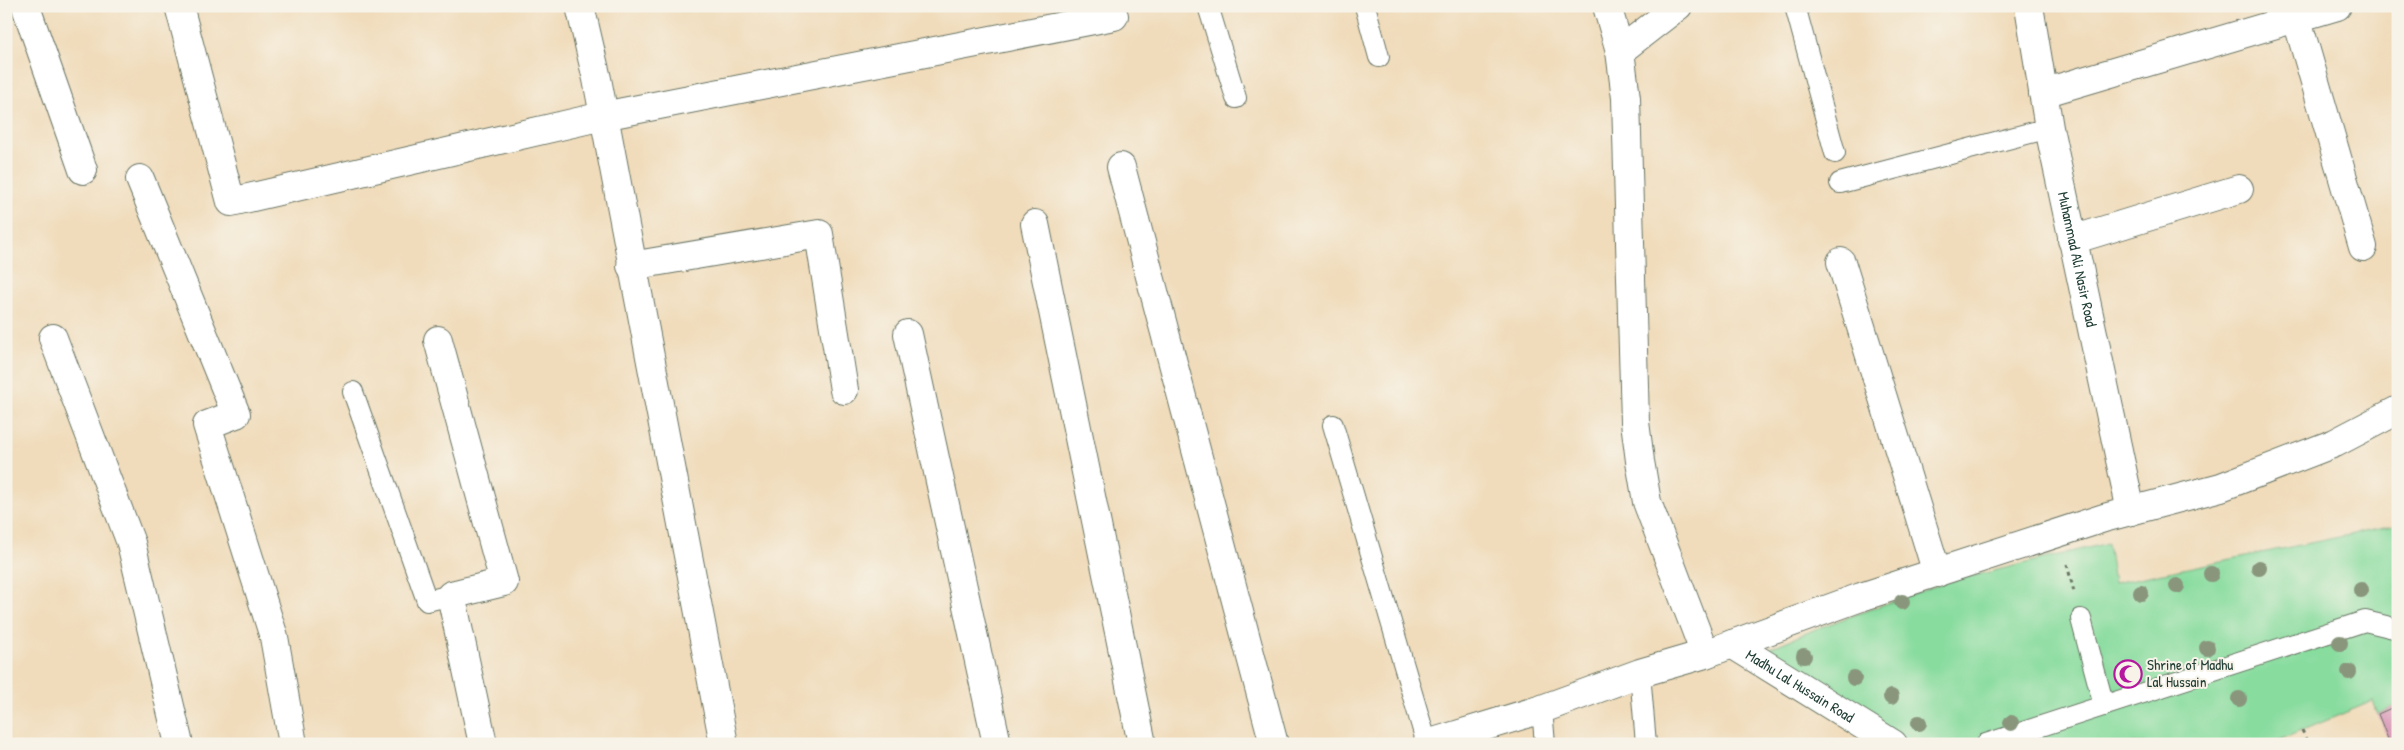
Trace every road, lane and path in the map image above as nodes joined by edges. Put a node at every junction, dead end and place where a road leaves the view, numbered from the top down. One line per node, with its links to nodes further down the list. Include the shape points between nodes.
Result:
1 (179, 6): 17 (street, via 231,202)
2 (580, 6): 17 (street)
3 (1208, 6): 16 (lane)
4 (1365, 6): 14 (lane)
5 (1607, 6): 13 (street)
6 (1678, 6): 13 (street)
7 (1795, 6): 19 (lane)
8 (2029, 6): 15 (street, Muhammad Ali Nasir Road)
9 (2337, 6): 11 (street)
10 (26, 10): 21 (street)
11 (2295, 12): 15 (street); 27 (street)
12 (1114, 16): 17 (street)
13 (1620, 52): 43 (street, via 1626,98 1635,422 1640,461 1647,502)
14 (1379, 57)
15 (2043, 93): 18 (street, Muhammad Ali Nasir Road)
16 (1236, 98)
17 (603, 116): 29 (street)
18 (2049, 128): 23 (lane); 26 (street, Muhammad Ali Nasir Road)
19 (1835, 153)
20 (1121, 167): 54 (street)
21 (83, 170)
22 (140, 179): 49 (street, via 236,414 207,425 274,637)
23 (1840, 184)
24 (2239, 189): 26 (street)
25 (1035, 224): 53 (street)
26 (2072, 240): 37 (street, Muhammad Ali Nasir Road)
27 (2363, 247)
28 (1841, 262): 38 (street)
29 (631, 266): 33 (street, via 819,234); 51 (street)
30 (908, 334): 52 (street)
31 (53, 338): 48 (street, via 131,543)
32 (438, 340): 39 (street, via 504,582)
33 (844, 390)
34 (352, 392): 39 (lane, via 427,601)
35 (2398, 410): 37 (street, via 2335,443 2221,487)
36 (1332, 425): 55 (lane)
37 (2131, 510): 38 (street)
38 (1937, 573): 42 (street)
39 (451, 595): 50 (street)
40 (2081, 619): 45 (lane)
41 (2398, 629): 45 (lane, via 2365,622)
42 (1732, 644): 43 (street); 58 (street, Madhu Lal Hussain Road)
43 (1705, 654): 44 (street)
44 (1640, 673): 46 (street); 57 (lane)
45 (2104, 706): 59 (lane)
46 (1542, 709): 55 (street); 56 (lane)
47 (2302, 730): 60 (path)
48 (178, 744)
49 (293, 744)
50 (483, 744)
51 (724, 744)
52 (997, 744)
53 (1142, 744)
54 (1274, 744)
55 (1427, 744)
56 (1544, 744)
57 (1646, 744)
58 (1893, 744)
59 (1986, 744)
60 (2308, 744)

